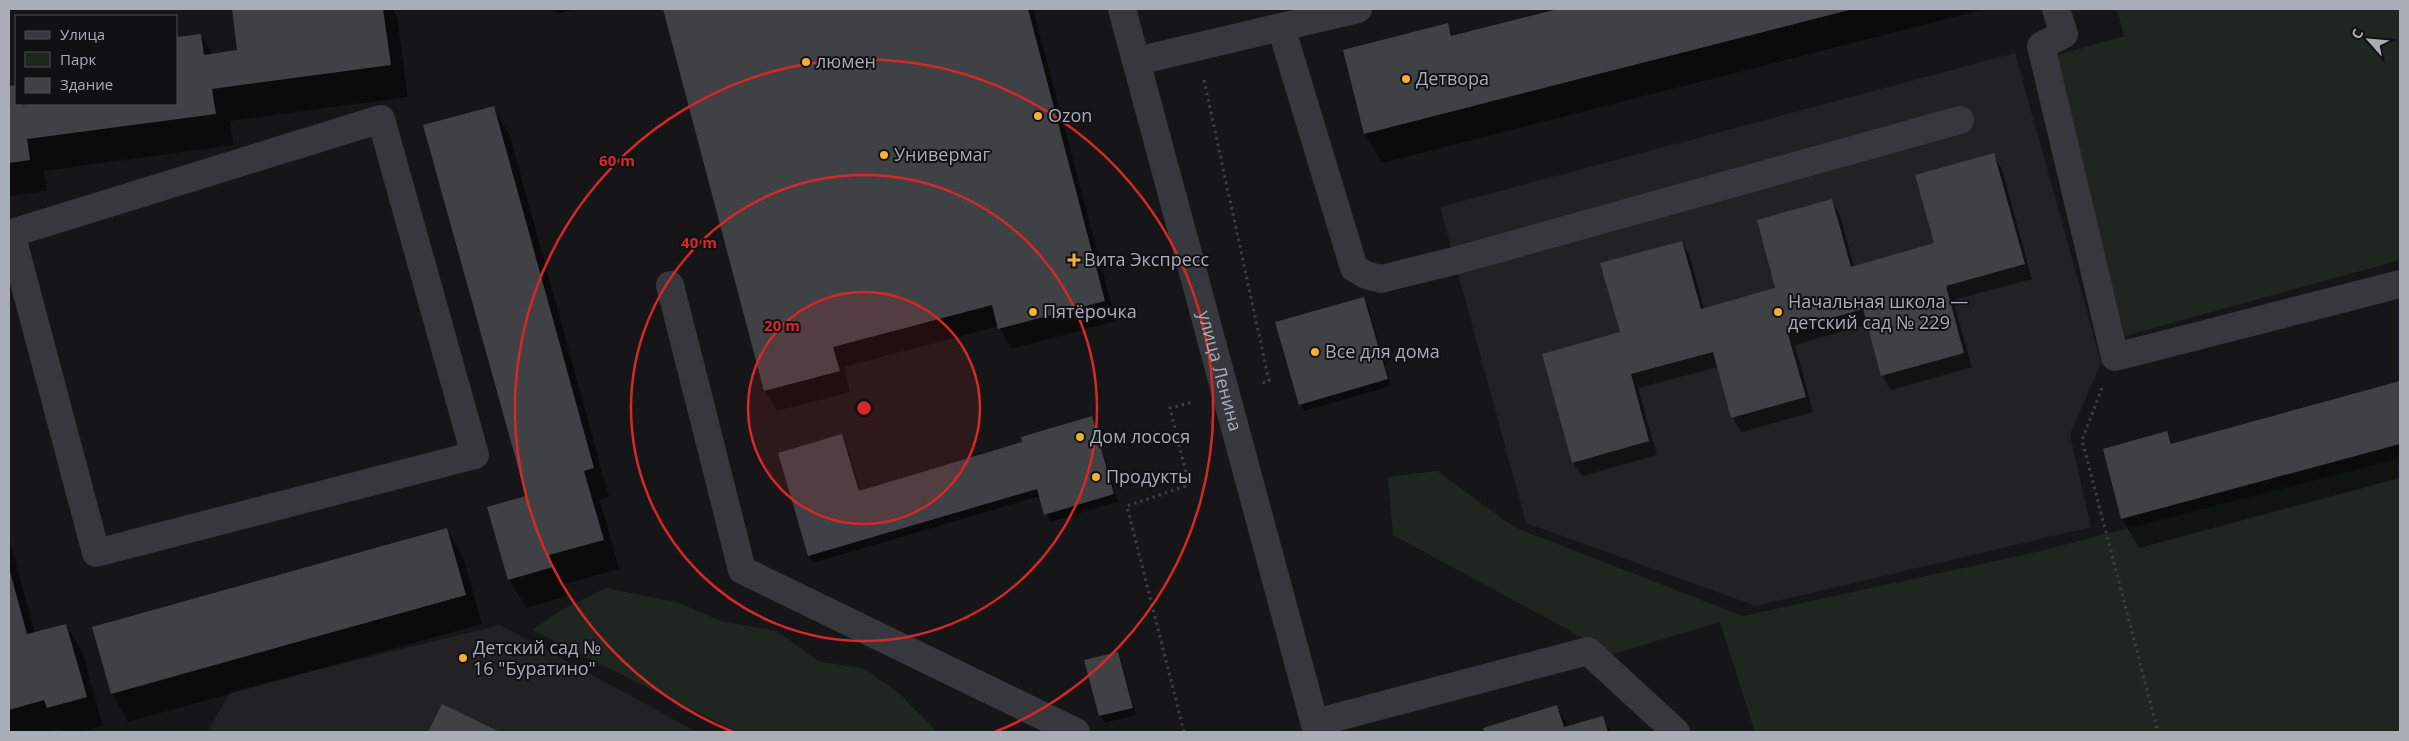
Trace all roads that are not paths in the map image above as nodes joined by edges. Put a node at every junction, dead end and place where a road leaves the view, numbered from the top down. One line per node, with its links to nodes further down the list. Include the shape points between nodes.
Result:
1 (1122, 9): 6 (street, улица Ленина)
2 (1358, 9): 4 (street)
3 (2056, 9): 9 (street, via 2064,34 2041,46 2115,357)
4 (1320, 13): 5 (street)
5 (1280, 28): 6 (street); 7 (street, via 1354,268 1381,279 1464,259)
6 (1137, 61): 11 (street, улица Ленина)
7 (1960, 120)
8 (10, 234): 8 (street, via 381,119 475,455 96,553)
9 (2400, 284)
10 (670, 285): 12 (street, via 742,570)
11 (1316, 727): 13 (street, via 1588,651)
12 (1076, 732)
13 (1676, 732)

